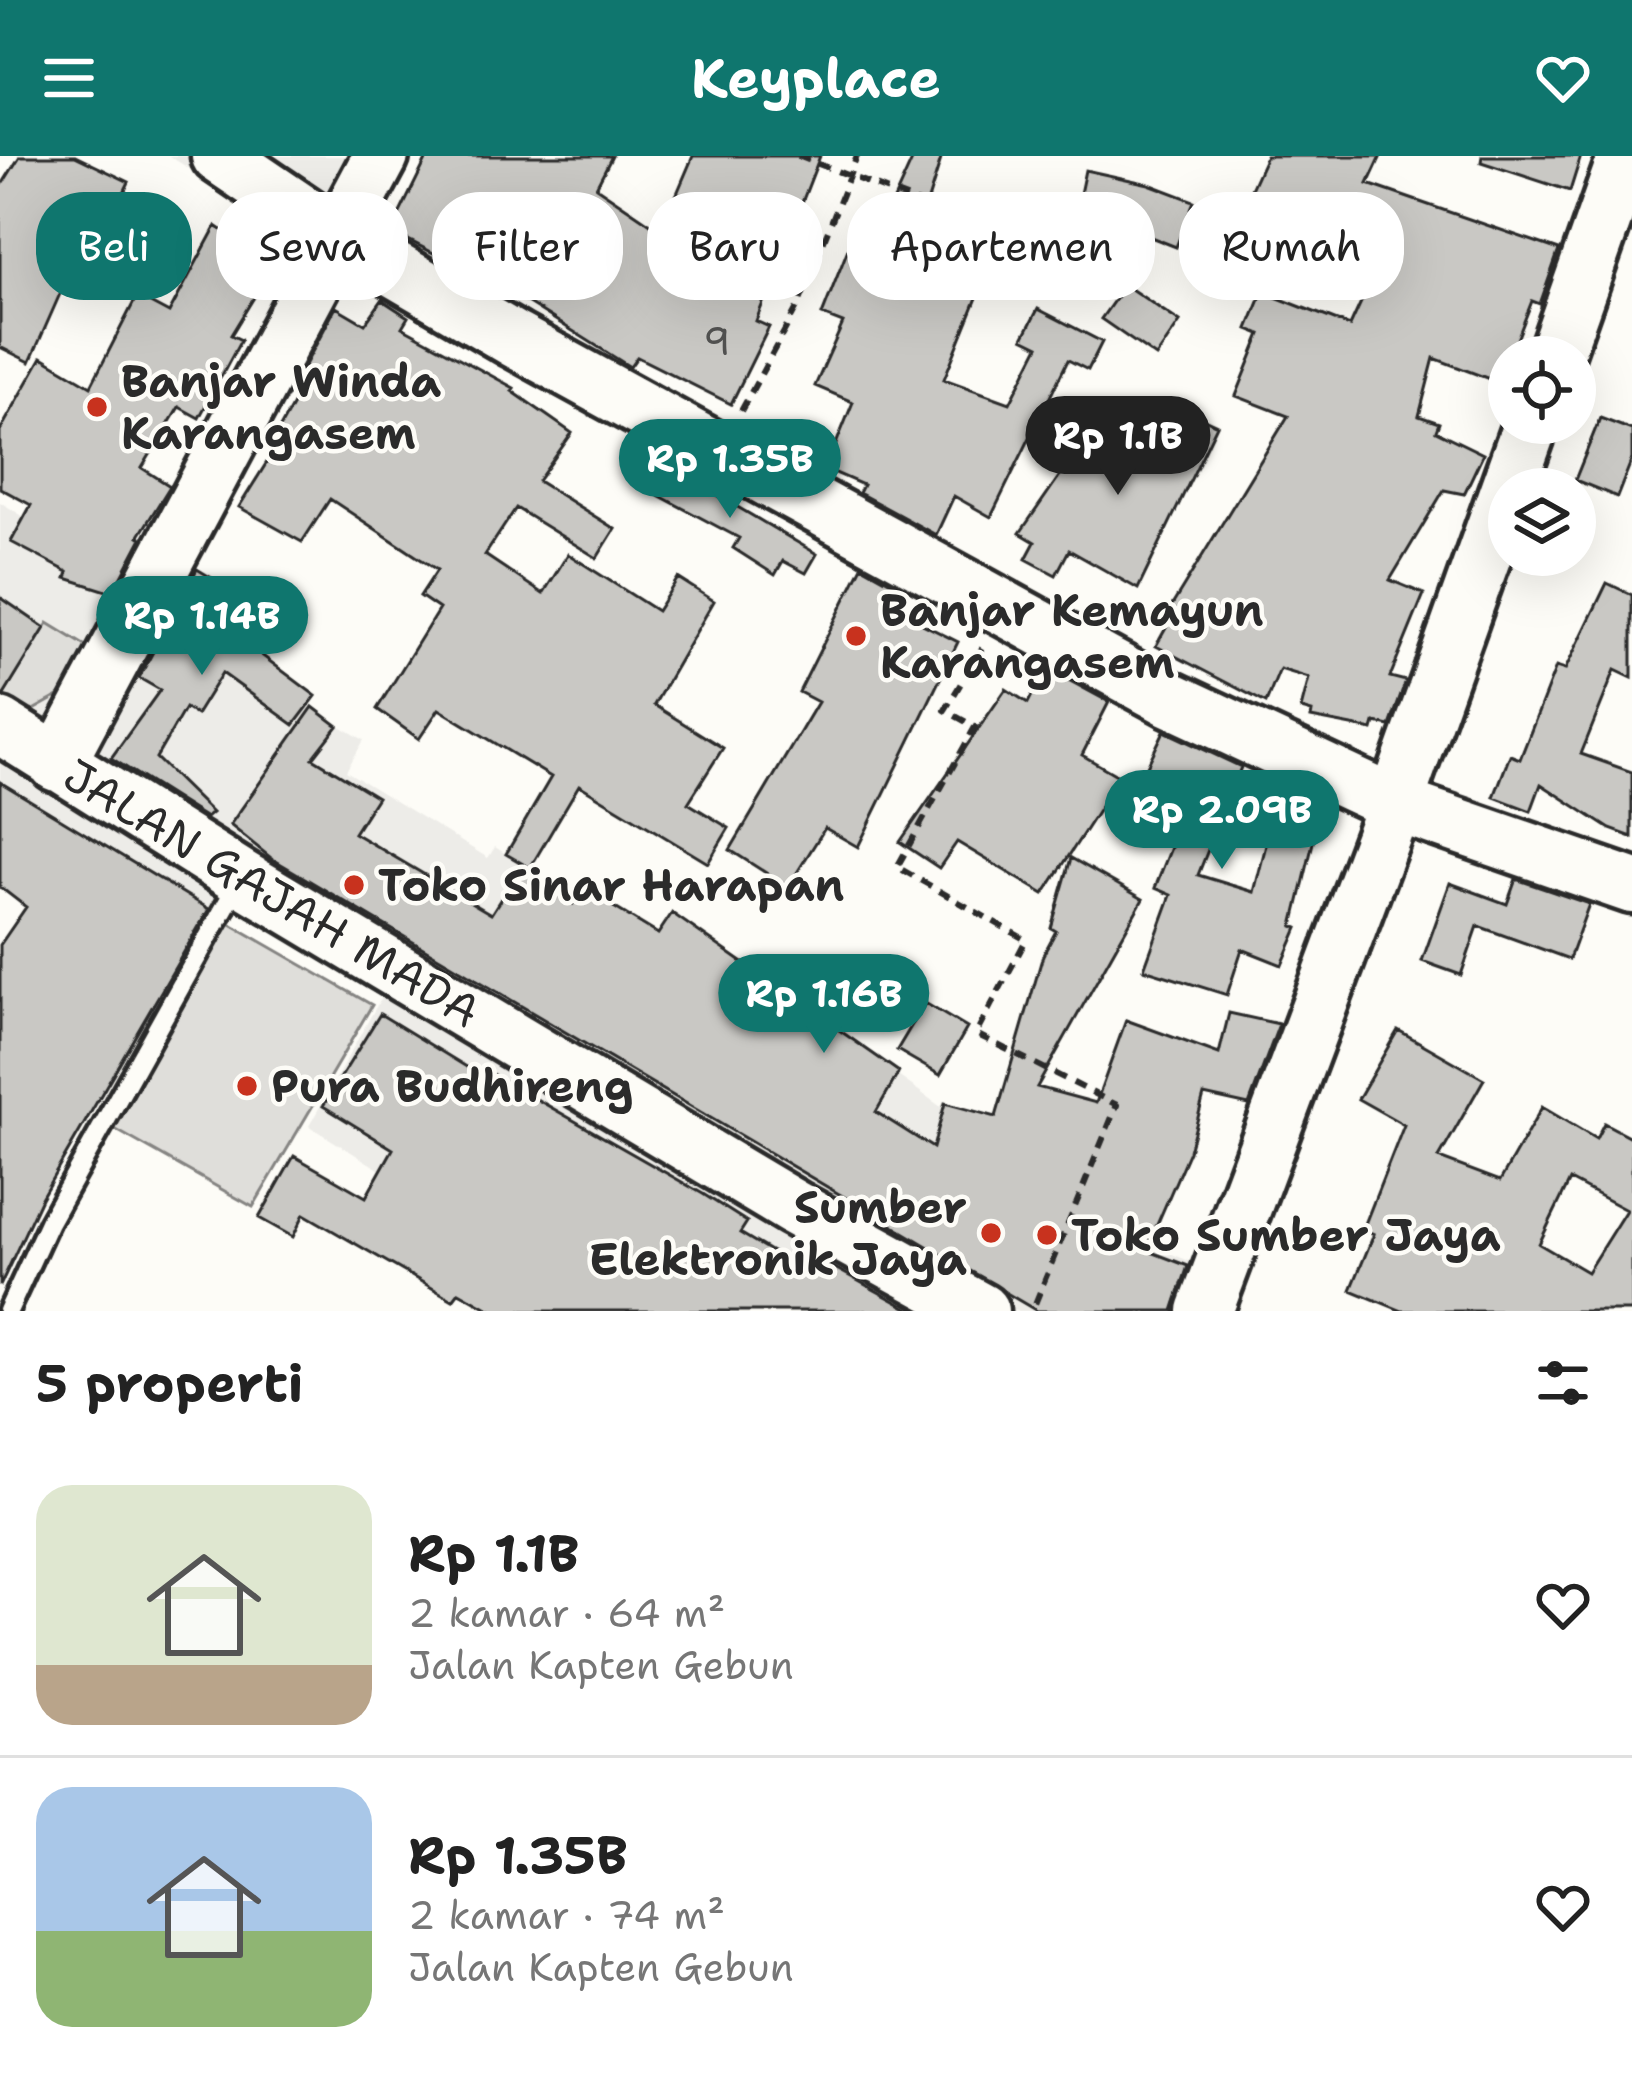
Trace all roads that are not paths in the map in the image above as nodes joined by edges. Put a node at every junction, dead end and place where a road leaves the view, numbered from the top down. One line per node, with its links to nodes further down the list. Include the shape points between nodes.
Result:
1 (219, 156): 4 (street)
2 (381, 156): 5 (street)
3 (1626, 156): 8 (street)
4 (272, 192)
5 (361, 192)
6 (408, 276): 12 (street, via 1170,699)
7 (303, 300): 11 (street)
8 (1562, 336)
9 (1524, 444): 12 (street)
10 (0, 726): 11 (street, JALAN GAJAH MADA)
11 (57, 764): 13 (street, JALAN GAJAH MADA)
12 (1395, 804): 14 (street); 17 (street)
13 (242, 878): 15 (lane, via 49,1222); 16 (street, JALAN GAJAH MADA)
14 (1632, 886)
15 (8, 1311)
16 (981, 1311)
17 (1205, 1311)

